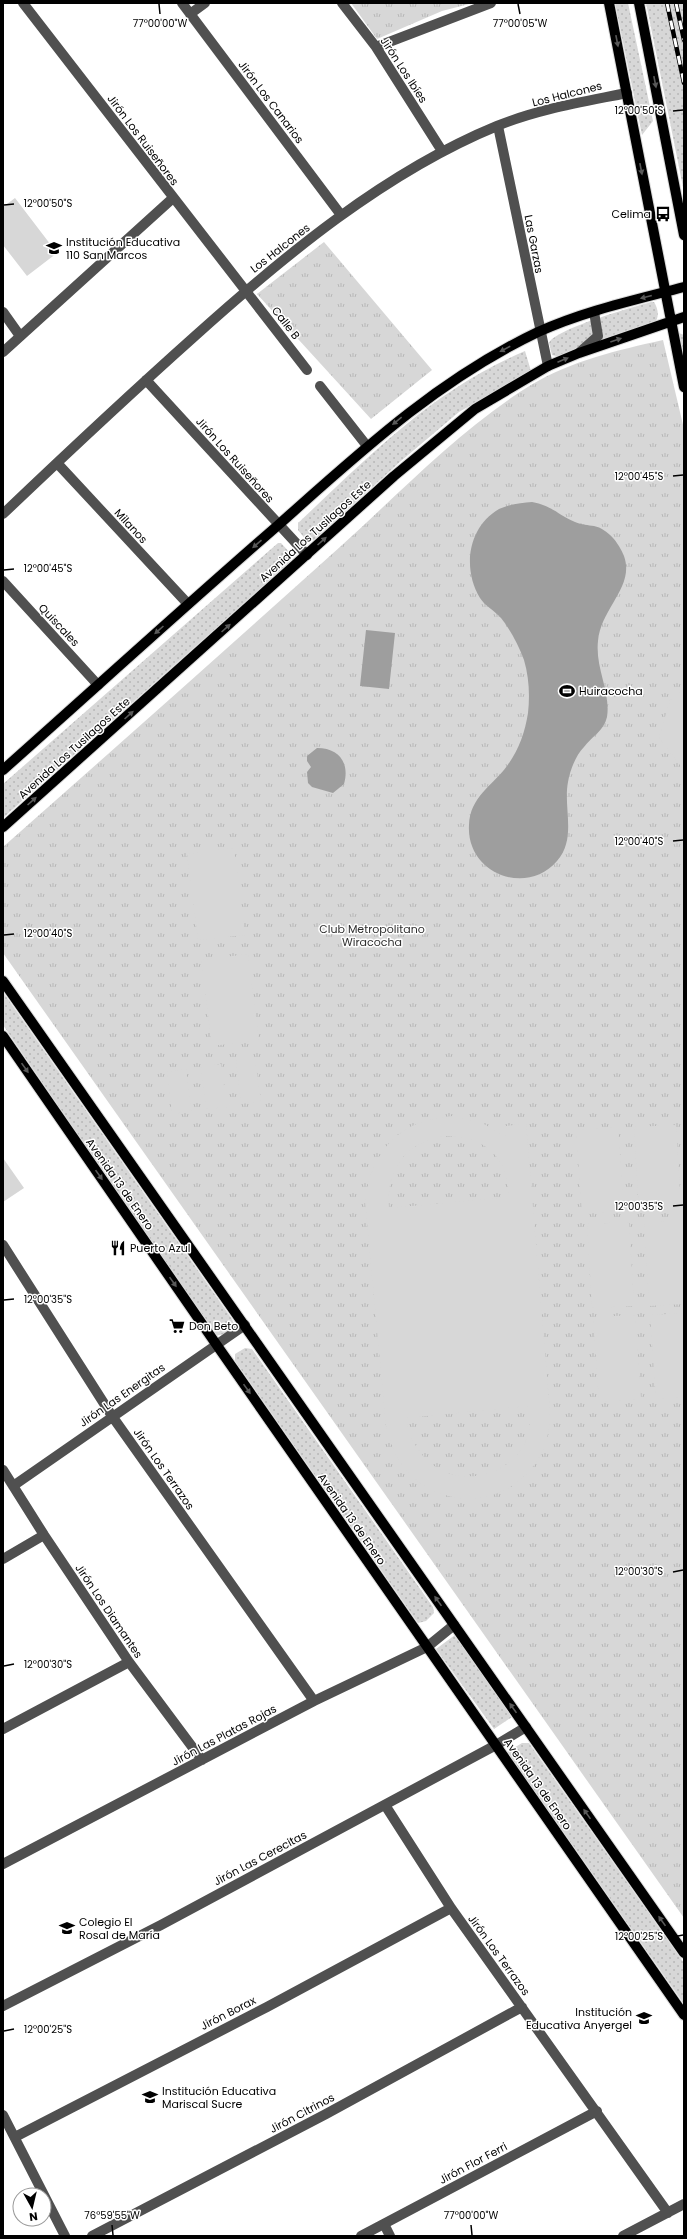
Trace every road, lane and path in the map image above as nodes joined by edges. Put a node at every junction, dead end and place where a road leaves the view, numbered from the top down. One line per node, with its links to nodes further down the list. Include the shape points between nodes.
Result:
1 (23, 3): 14 (street, Jirón Los Ruiseñores)
2 (182, 3): 9 (street, Jirón Los Canarios)
3 (205, 3): 9 (street)
4 (342, 3): 10 (street, Jirón Los Ibíes)
5 (491, 3): 8 (street)
6 (609, 3): 11 (main road, one-way to 11)
7 (639, 3): 16 (main road, one-way to 16)
8 (478, 5): 10 (street)
9 (190, 14): 15 (street, Jirón Los Canarios)
10 (376, 47): 13 (street, Jirón Los Ibíes)
11 (627, 93): 12 (street, Los Halcones, via 561,106); 19 (main road, one-way to 19)
12 (498, 126): 13 (street, Los Halcones); 24 (street, Las Garzas)
13 (442, 151): 15 (street, Los Halcones)
14 (173, 198): 18 (street, Jirón Los Ruiseñores); 25 (street)
15 (341, 215): 18 (street, Los Halcones)
16 (684, 235)
17 (684, 287): 19 (main road)
18 (246, 290): 29 (street, Calle B); 30 (street, Los Halcones)
19 (664, 292): 21 (main road, one-way to 21); 23 (main road)
20 (3, 312): 25 (street)
21 (594, 312): 24 (main road); 27 (street, via 598,336)
22 (684, 317): 23 (main road, Avenida Los Tusilagos Este)
23 (670, 322): 27 (main road, Avenida Los Tusilagos Este, one-way to 23); 32 (main road)
24 (539, 331): 28 (street, Las Garzas); 33 (main road, one-way to 33, via 459,376 411,410)
25 (20, 336): 26 (street)
26 (3, 352)
27 (579, 353): 28 (main road, Avenida Los Tusilagos Este, one-way to 27)
28 (548, 366): 37 (main road, Avenida Los Tusilagos Este, one-way to 28, via 394,476 475,409)
29 (307, 370)
30 (146, 380): 34 (street, Los Halcones); 36 (street, Jirón Los Ruiseñores)
31 (320, 386): 33 (street)
32 (684, 387)
33 (367, 446): 36 (main road)
34 (57, 463): 35 (street, Los Halcones); 39 (street, Milanos)
35 (3, 514)
36 (278, 525): 37 (street, Jirón Los Ruiseñores); 39 (main road, one-way to 39)
37 (307, 555): 42 (main road, Avenida Los Tusilagos Este, one-way to 37)
38 (3, 581): 40 (street, Quiscales)
39 (188, 604): 40 (main road, one-way to 40)
40 (98, 685): 41 (main road)
41 (3, 769)
42 (3, 828)
43 (3, 981): 46 (main road, Avenida 13 de Enero)
44 (3, 1036): 47 (main road, Avenida 13 de Enero, one-way to 47)
45 (3, 1245): 48 (street, Jirón Los Terrazos)
46 (245, 1325): 47 (street, Jirón Las Energitas); 53 (main road, Avenida 13 de Enero, one-way to 46)
47 (216, 1344): 48 (street, Jirón Las Energitas); 54 (main road, Avenida 13 de Enero, one-way to 54)
48 (112, 1416): 50 (street, Jirón Las Energitas); 56 (street, Jirón Los Terrazos)
49 (3, 1470): 50 (street, Jirón Los Diamantes)
50 (13, 1486): 51 (street, Jirón Los Diamantes)
51 (44, 1535): 52 (street); 55 (street, Jirón Los Diamantes)
52 (3, 1559)
53 (454, 1625): 54 (street, Jirón Las Platas Rojas); 57 (main road, Avenida 13 de Enero, one-way to 53)
54 (427, 1646): 56 (street, Jirón Las Platas Rojas); 59 (main road, Avenida 13 de Enero)
55 (130, 1662): 58 (street); 60 (street, Jirón Los Diamantes)
56 (314, 1701): 60 (street, Jirón Las Platas Rojas)
57 (526, 1727): 59 (street, Jirón Las Cerecitas); 64 (main road, Avenida 13 de Enero, one-way to 57)
58 (3, 1729)
59 (496, 1745): 61 (street, Jirón Las Cerecitas); 67 (main road, Avenida 13 de Enero)
60 (202, 1760): 62 (street, Jirón Las Platas Rojas)
61 (384, 1805): 63 (street, Jirón Los Terrazos); 65 (street, Jirón Las Cerecitas, via 161,1925)
62 (3, 1864)
63 (451, 1908): 66 (street, Jirón Los Terrazos); 70 (street, Jirón Borax, via 267,2007)
64 (684, 1953)
65 (3, 2006)
66 (522, 2007): 68 (street, Jirón Los Terrazos); 75 (street, Jirón Citrinos, via 326,2114)
67 (684, 2015)
68 (597, 2111): 72 (street, Jirón Los Terrazos); 73 (street, Jirón Flor Ferri)
69 (3, 2115): 70 (street)
70 (15, 2137): 74 (street)
71 (684, 2204): 72 (street)
72 (668, 2213): 78 (street)
73 (384, 2224): 76 (street, Jirón Flor Ferri); 77 (street)
74 (65, 2236)
75 (92, 2236)
76 (361, 2236)
77 (390, 2236)
78 (623, 2236)

